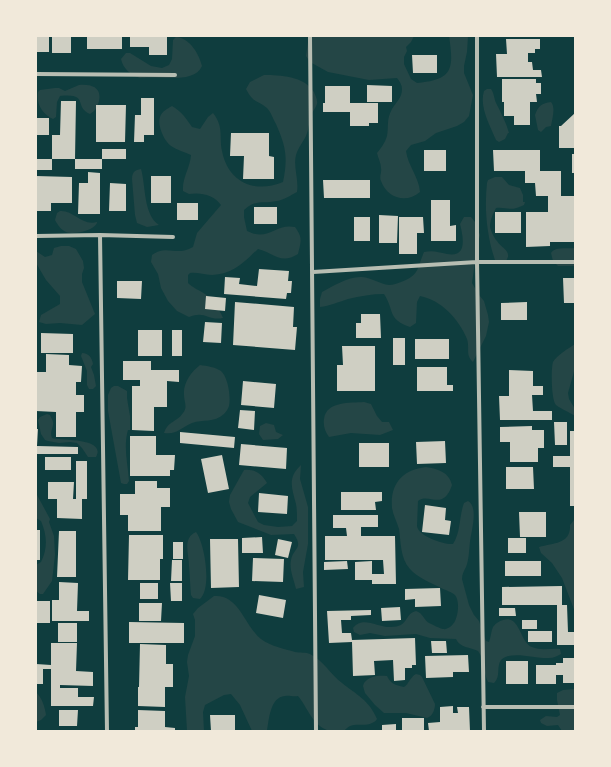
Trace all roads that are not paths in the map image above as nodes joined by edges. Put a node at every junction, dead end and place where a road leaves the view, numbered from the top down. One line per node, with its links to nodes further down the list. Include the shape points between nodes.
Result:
1 (310, 36): 10 (street)
2 (477, 36): 8 (street)
3 (36, 74): 4 (street)
4 (175, 75)
5 (100, 235): 6 (street); 7 (street); 13 (street)
6 (36, 236)
7 (173, 237)
8 (477, 262): 9 (street); 10 (street); 11 (street)
9 (575, 262)
10 (313, 272): 14 (street)
11 (483, 707): 12 (street); 15 (street)
12 (575, 707)
13 (107, 731)
14 (316, 731)
15 (484, 731)

